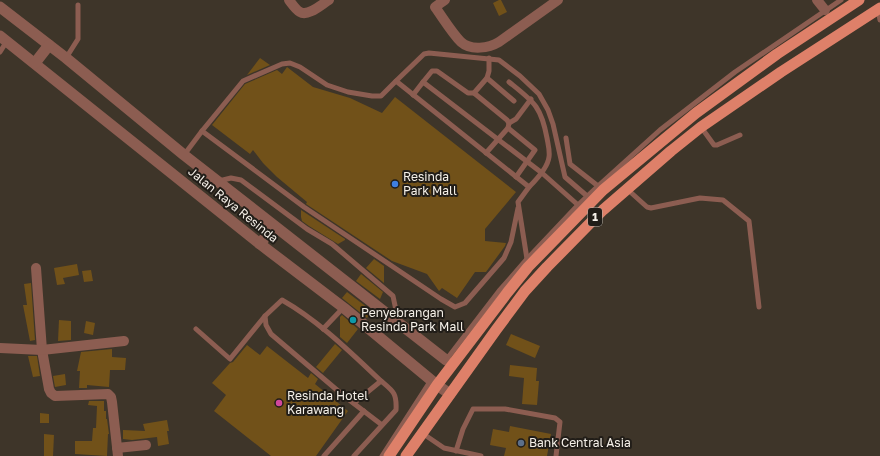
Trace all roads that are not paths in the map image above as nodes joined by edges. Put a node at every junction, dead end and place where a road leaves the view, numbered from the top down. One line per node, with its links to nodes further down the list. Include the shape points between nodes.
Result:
1 (289, 0): 2 (street, via 298,11 305,13)
2 (329, 0)
3 (445, 0): 4 (street, via 435,7 462,43 477,48 493,46)
4 (558, 0)
5 (817, 0): 10 (street)
6 (841, 0): 10 (lane)
7 (859, 0): 59 (main road, 1, via 777,54 696,113 603,190 528,267)
8 (78, 5): 15 (lane, via 78,39)
9 (0, 7): 13 (street, Jalan Raya Resinda)
10 (825, 10): 38 (lane, via 735,72 660,130)
11 (879, 12): 27 (main road, 1, via 781,72)
12 (4, 38): 14 (lane); 17 (street, Jalan Raya Resinda)
13 (49, 45): 15 (street, Jalan Raya Resinda); 17 (street)
14 (0, 52)
15 (66, 58): 33 (street, Jalan Raya Resinda)
16 (489, 58): 18 (lane); 19 (lane, via 424,54); 41 (lane, via 499,60 539,94 553,124 564,175)
17 (35, 63): 45 (street, Jalan Raya Resinda)
18 (487, 78): 22 (lane); 25 (lane)
19 (396, 81): 23 (lane); 28 (lane, via 381,96 372,96 327,85 300,67 290,63 282,64 243,81)
20 (423, 82): 22 (lane, via 434,70 468,93); 23 (lane); 31 (lane)
21 (509, 82): 24 (lane)
22 (474, 93): 26 (lane, via 501,115)
23 (413, 95): 32 (lane)
24 (531, 99): 26 (lane, via 516,119); 35 (lane, via 542,117 548,140 549,157)
25 (514, 101)
26 (508, 125): 31 (lane); 34 (lane, via 536,150)
27 (701, 127): 29 (lane, via 716,145); 40 (main road, 1)
28 (202, 131): 33 (lane); 43 (lane, via 304,207 455,307 465,303 504,258 511,242)
29 (740, 135)
30 (566, 138): 38 (lane, via 570,164)
31 (498, 139): 32 (lane); 34 (lane)
32 (486, 153): 36 (lane)
33 (184, 155): 37 (street, Jalan Raya Resinda)
34 (528, 162): 35 (lane); 36 (lane)
35 (542, 173): 39 (lane); 42 (lane)
36 (516, 177): 39 (lane)
37 (219, 181): 44 (street, Jalan Raya Resinda); 51 (lane, via 231,178 241,180 307,229 332,244 393,296)
38 (598, 186): 41 (lane)
39 (530, 188): 43 (lane, via 518,202)
40 (627, 189): 48 (lane, via 647,207 652,208 700,198 723,200 749,221); 60 (main road, 1, via 592,220 525,292)
41 (587, 196): 42 (lane)
42 (578, 205): 46 (lane)
43 (518, 208): 46 (lane)
44 (274, 226): 45 (street); 51 (street, Jalan Raya Resinda)
45 (260, 244): 49 (street, Jalan Raya Resinda)
46 (527, 259): 57 (lane)
47 (36, 268): 56 (street)
48 (759, 307)
49 (344, 308): 53 (lane); 59 (street, Jalan Raya Resinda)
50 (265, 316): 52 (lane, via 230,359); 53 (lane, via 282,300); 61 (lane, via 271,334)
51 (399, 324): 57 (street, Jalan Raya Resinda)
52 (196, 329)
53 (323, 329): 58 (lane)
54 (124, 341): 56 (street)
55 (0, 348): 56 (street)
56 (42, 350): 67 (street, via 48,389 55,396 108,394 111,398)
57 (446, 360)
58 (381, 381): 61 (lane); 63 (lane, via 394,391 397,400 396,410)
59 (434, 383): 60 (street, Jalan Raya Resinda); 70 (lane); 71 (main road, 1)
60 (450, 394): 64 (main road, 1)
61 (354, 403): 62 (lane)
62 (364, 411): 63 (lane); 68 (lane)
63 (382, 425): 69 (lane)
64 (422, 433): 66 (lane, via 439,446); 72 (main road, 1)
65 (146, 445): 67 (street)
66 (456, 451): 73 (lane); 74 (lane, via 462,429 473,409 505,409 555,418 560,422)
67 (118, 452)
68 (324, 456)
69 (354, 456)
70 (382, 456)
71 (389, 456)
72 (406, 456)
73 (481, 456)
74 (556, 456)

